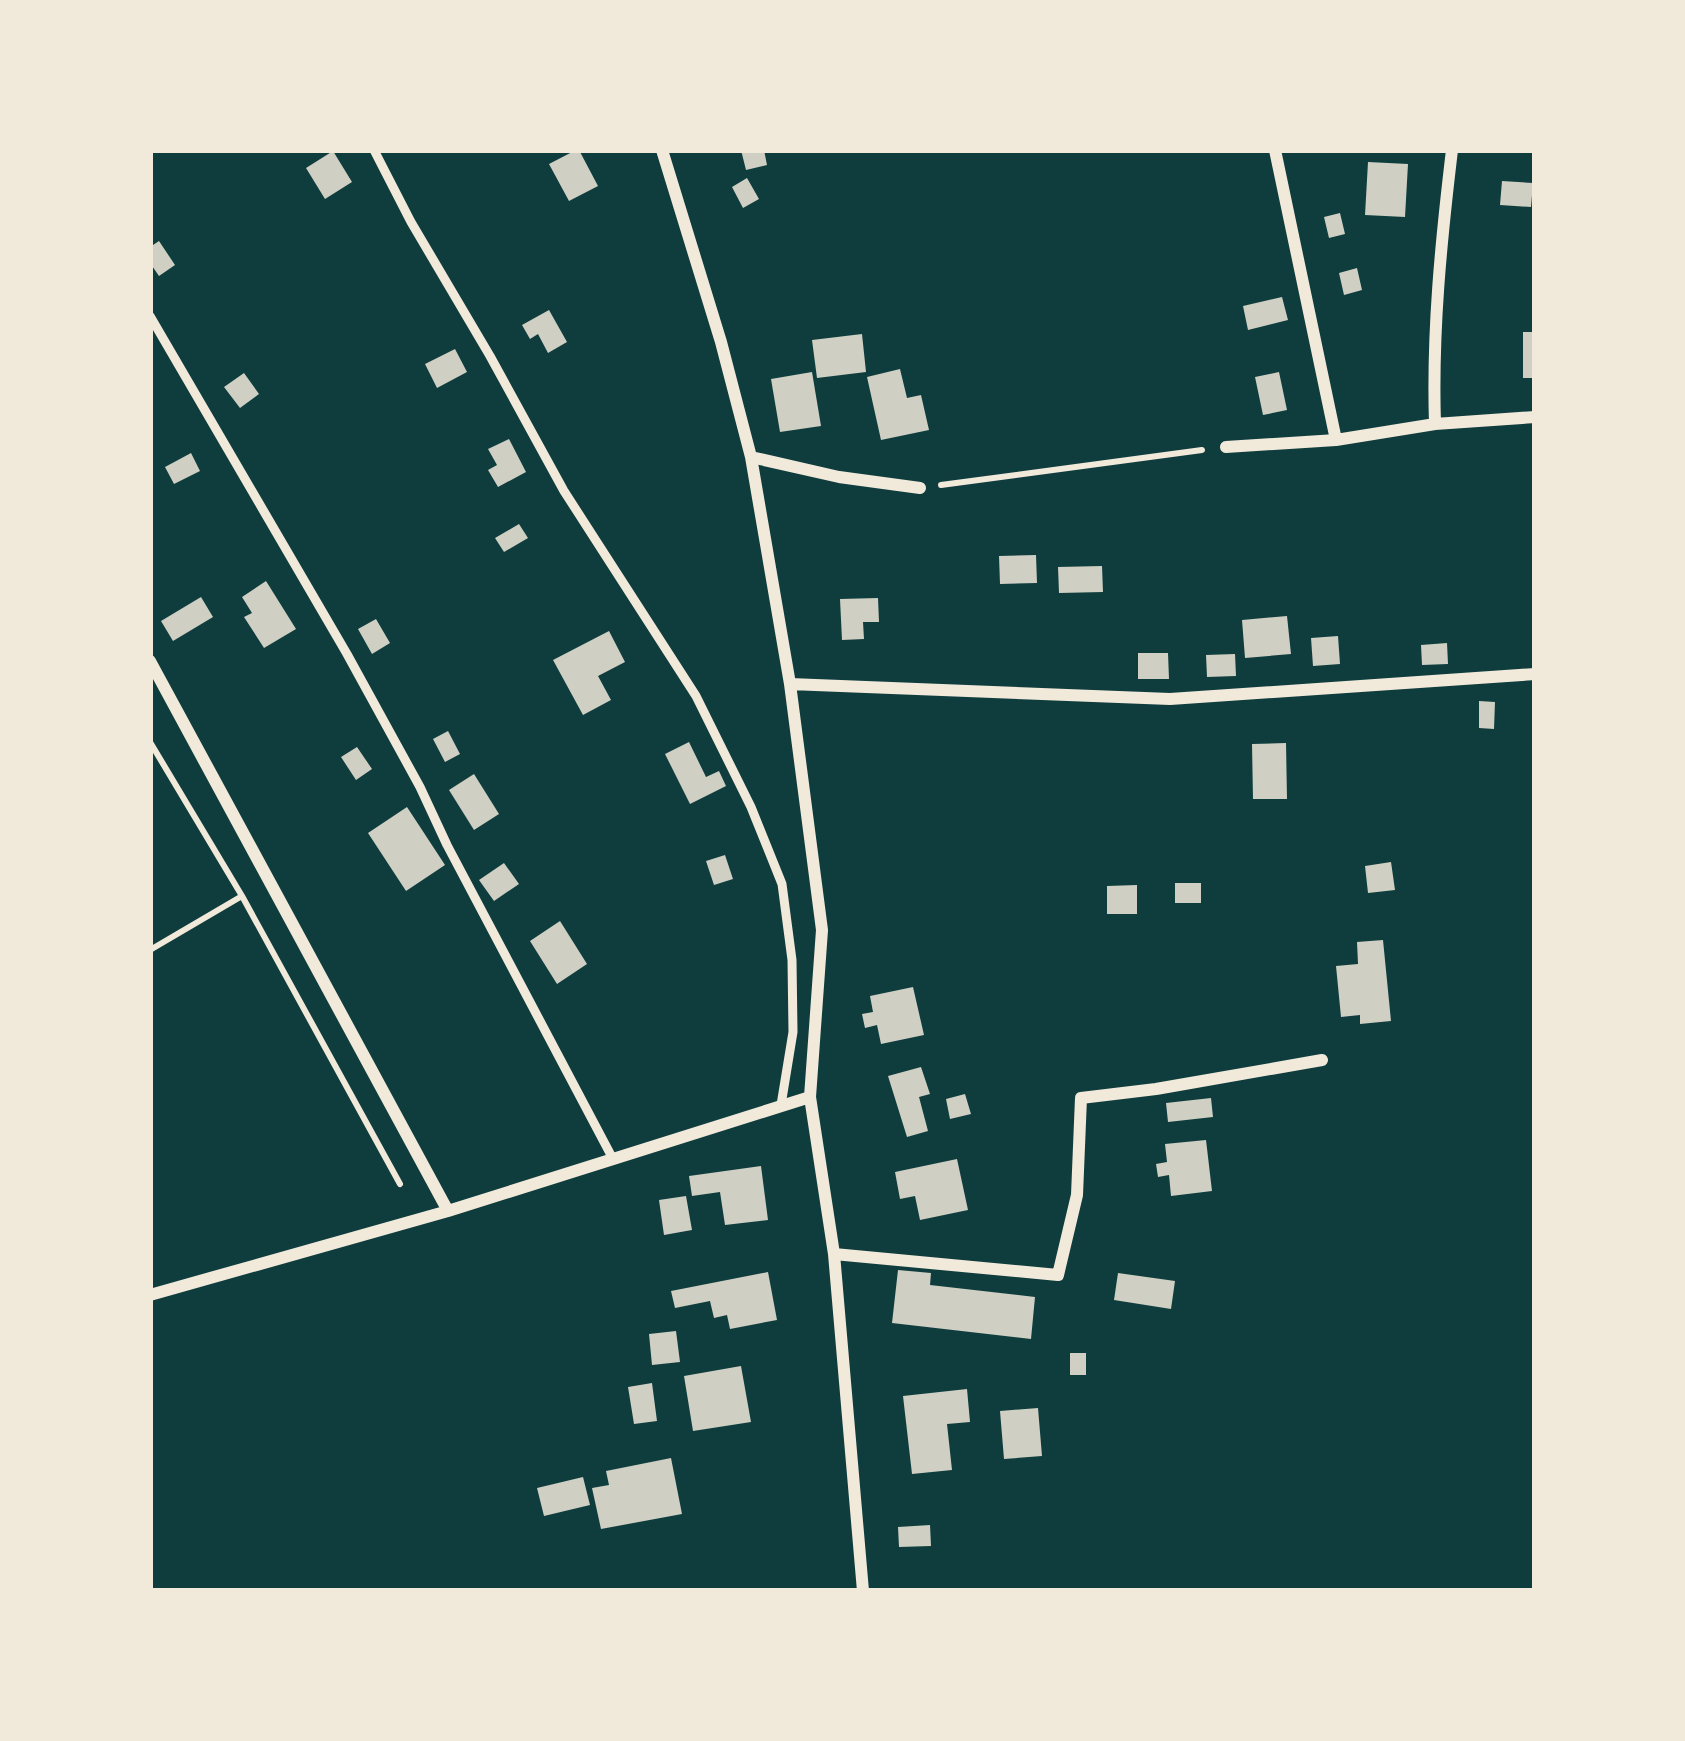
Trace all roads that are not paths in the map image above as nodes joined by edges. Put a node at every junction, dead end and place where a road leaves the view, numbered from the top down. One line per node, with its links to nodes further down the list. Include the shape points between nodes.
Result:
1 (374, 150): 17 (lane, via 564,490 696,696 751,807 782,884 792,960)
2 (662, 150): 10 (street)
3 (1275, 150): 8 (street)
4 (1452, 150): 7 (street)
5 (150, 316): 18 (lane, via 357,673)
6 (1535, 417): 7 (street)
7 (1435, 424): 8 (street)
8 (1336, 440): 9 (street)
9 (1226, 447)
10 (751, 458): 11 (street); 14 (street)
11 (920, 488)
12 (150, 662): 19 (street)
13 (1535, 674): 14 (street, via 1170,699)
14 (790, 684): 16 (street, via 822,930)
15 (1322, 1060): 20 (street, via 1081,1098 1077,1195 1058,1275)
16 (810, 1097): 17 (street); 20 (street)
17 (782, 1105): 18 (street)
18 (613, 1159): 19 (street)
19 (448, 1210): 21 (street)
20 (834, 1253): 22 (street)
21 (150, 1294)
22 (863, 1591)

